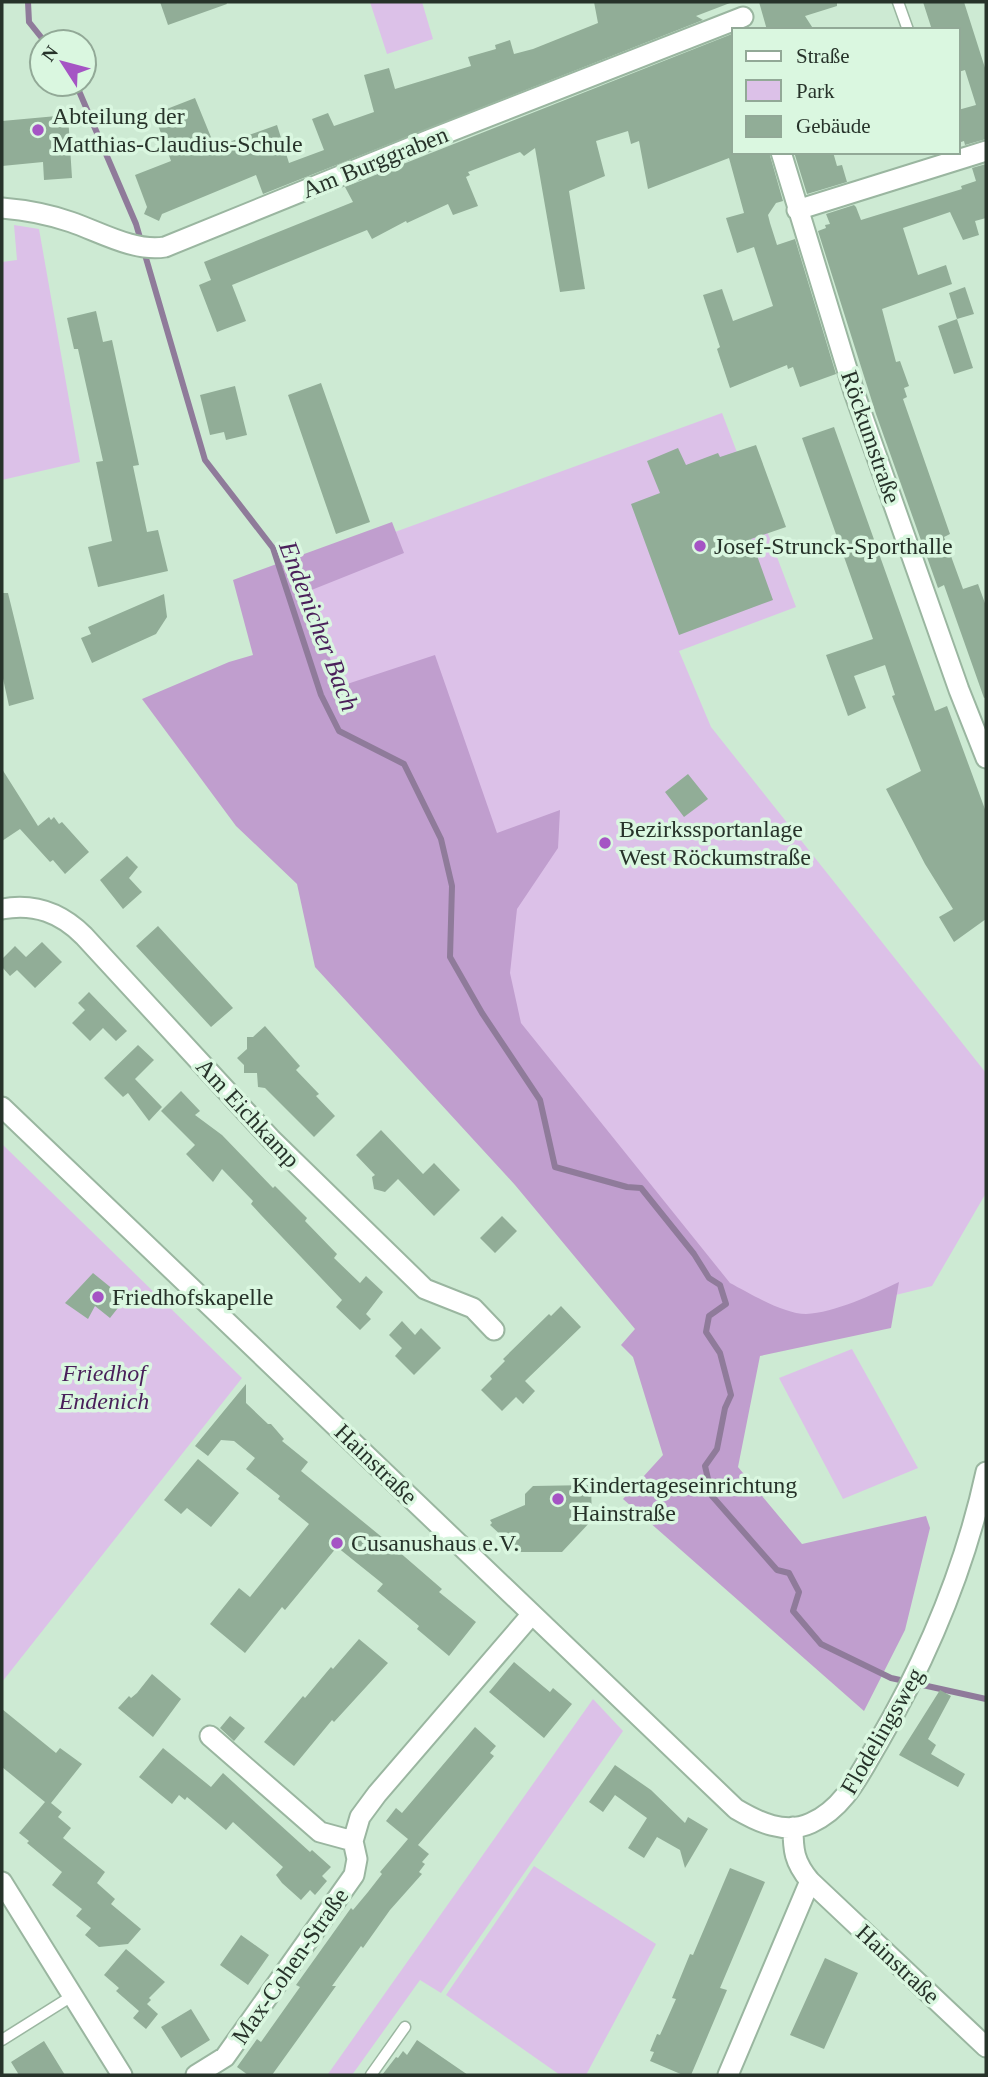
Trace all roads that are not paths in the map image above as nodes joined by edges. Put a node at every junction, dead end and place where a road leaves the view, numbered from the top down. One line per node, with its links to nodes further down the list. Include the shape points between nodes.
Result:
1 (898, 2): 3 (lane)
2 (743, 16): 6 (street, Am Burggraben, via 156,248 131,244 32,210)
3 (907, 28)
4 (986, 151): 7 (street)
5 (782, 154): 7 (street, Röckumstraße)
6 (2, 208)
7 (797, 210): 8 (street, Röckumstraße, via 854,392)
8 (986, 758)
9 (2, 909): 11 (street, Am Eichkamp, via 36,908 66,919 271,1139 425,1289 473,1308)
10 (2, 1107): 13 (street, Hainstraße)
11 (494, 1330)
12 (986, 1472): 15 (street, Flodelingsweg, via 947,1604 912,1684 850,1790 825,1816)
13 (532, 1614): 15 (street, Hainstraße, via 736,1809 758,1822); 16 (street, Max-Cohen-Straße, via 377,1794 360,1817)
14 (210, 1736): 16 (street, via 320,1832)
15 (793, 1827): 17 (street, via 798,1867)
16 (353, 1841): 24 (street, Max-Cohen-Straße, via 354,1875 225,2057)
17 (810, 1881): 22 (street, Hainstraße); 26 (street)
18 (2, 1882): 19 (street)
19 (72, 1996): 21 (lane); 23 (street)
20 (405, 2027): 25 (lane)
21 (2, 2040)
22 (986, 2047)
23 (122, 2075)
24 (196, 2075)
25 (371, 2075)
26 (728, 2075)

